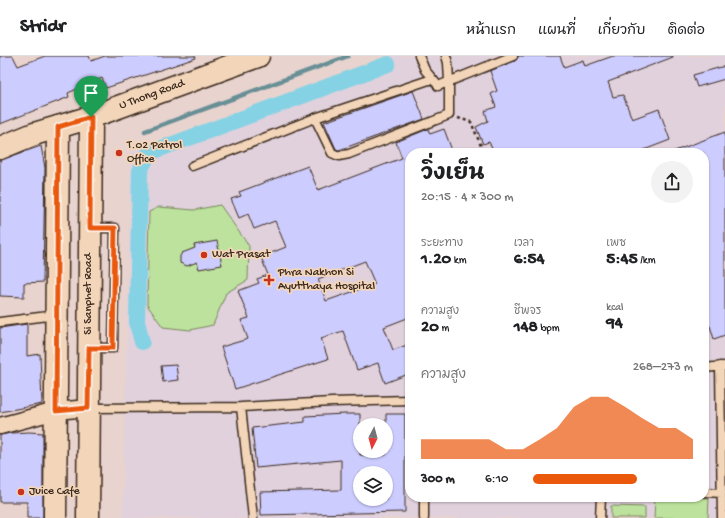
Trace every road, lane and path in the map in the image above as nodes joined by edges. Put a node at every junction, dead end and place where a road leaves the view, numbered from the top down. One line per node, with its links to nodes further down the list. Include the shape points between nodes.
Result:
1 (258, 56): 10 (main road, U Thong Road)
2 (418, 56): 5 (lane)
3 (446, 56): 6 (lane)
4 (514, 56): 6 (lane)
5 (432, 78): 7 (lane); 11 (lane)
6 (449, 81): 7 (lane); 8 (lane)
7 (438, 86): 8 (lane)
8 (448, 98): 9 (lane)
9 (449, 115): 11 (lane, via 338,156 332,153); 14 (path, via 471,122)
10 (91, 117): 12 (main road, U Thong Road); 22 (main road, Si Sanphet Road)
11 (315, 118): 15 (lane)
12 (58, 127): 13 (main road, U Thong Road); 16 (main road)
13 (0, 148)
14 (482, 148)
15 (192, 166)
16 (57, 315): 17 (lane); 23 (main road)
17 (0, 322)
18 (722, 366): 19 (lane); 26 (lane)
19 (709, 367)
20 (405, 400): 21 (lane)
21 (241, 407): 22 (lane); 31 (lane)
22 (88, 408): 23 (street); 30 (main road, Si Sanphet Road)
23 (56, 411): 24 (street); 29 (main road)
24 (0, 426)
25 (709, 492): 26 (lane)
26 (722, 493): 34 (lane)
27 (424, 502): 32 (lane)
28 (601, 502): 33 (lane)
29 (55, 518)
30 (88, 518)
31 (253, 518)
32 (424, 518)
33 (600, 518)
34 (722, 518)

